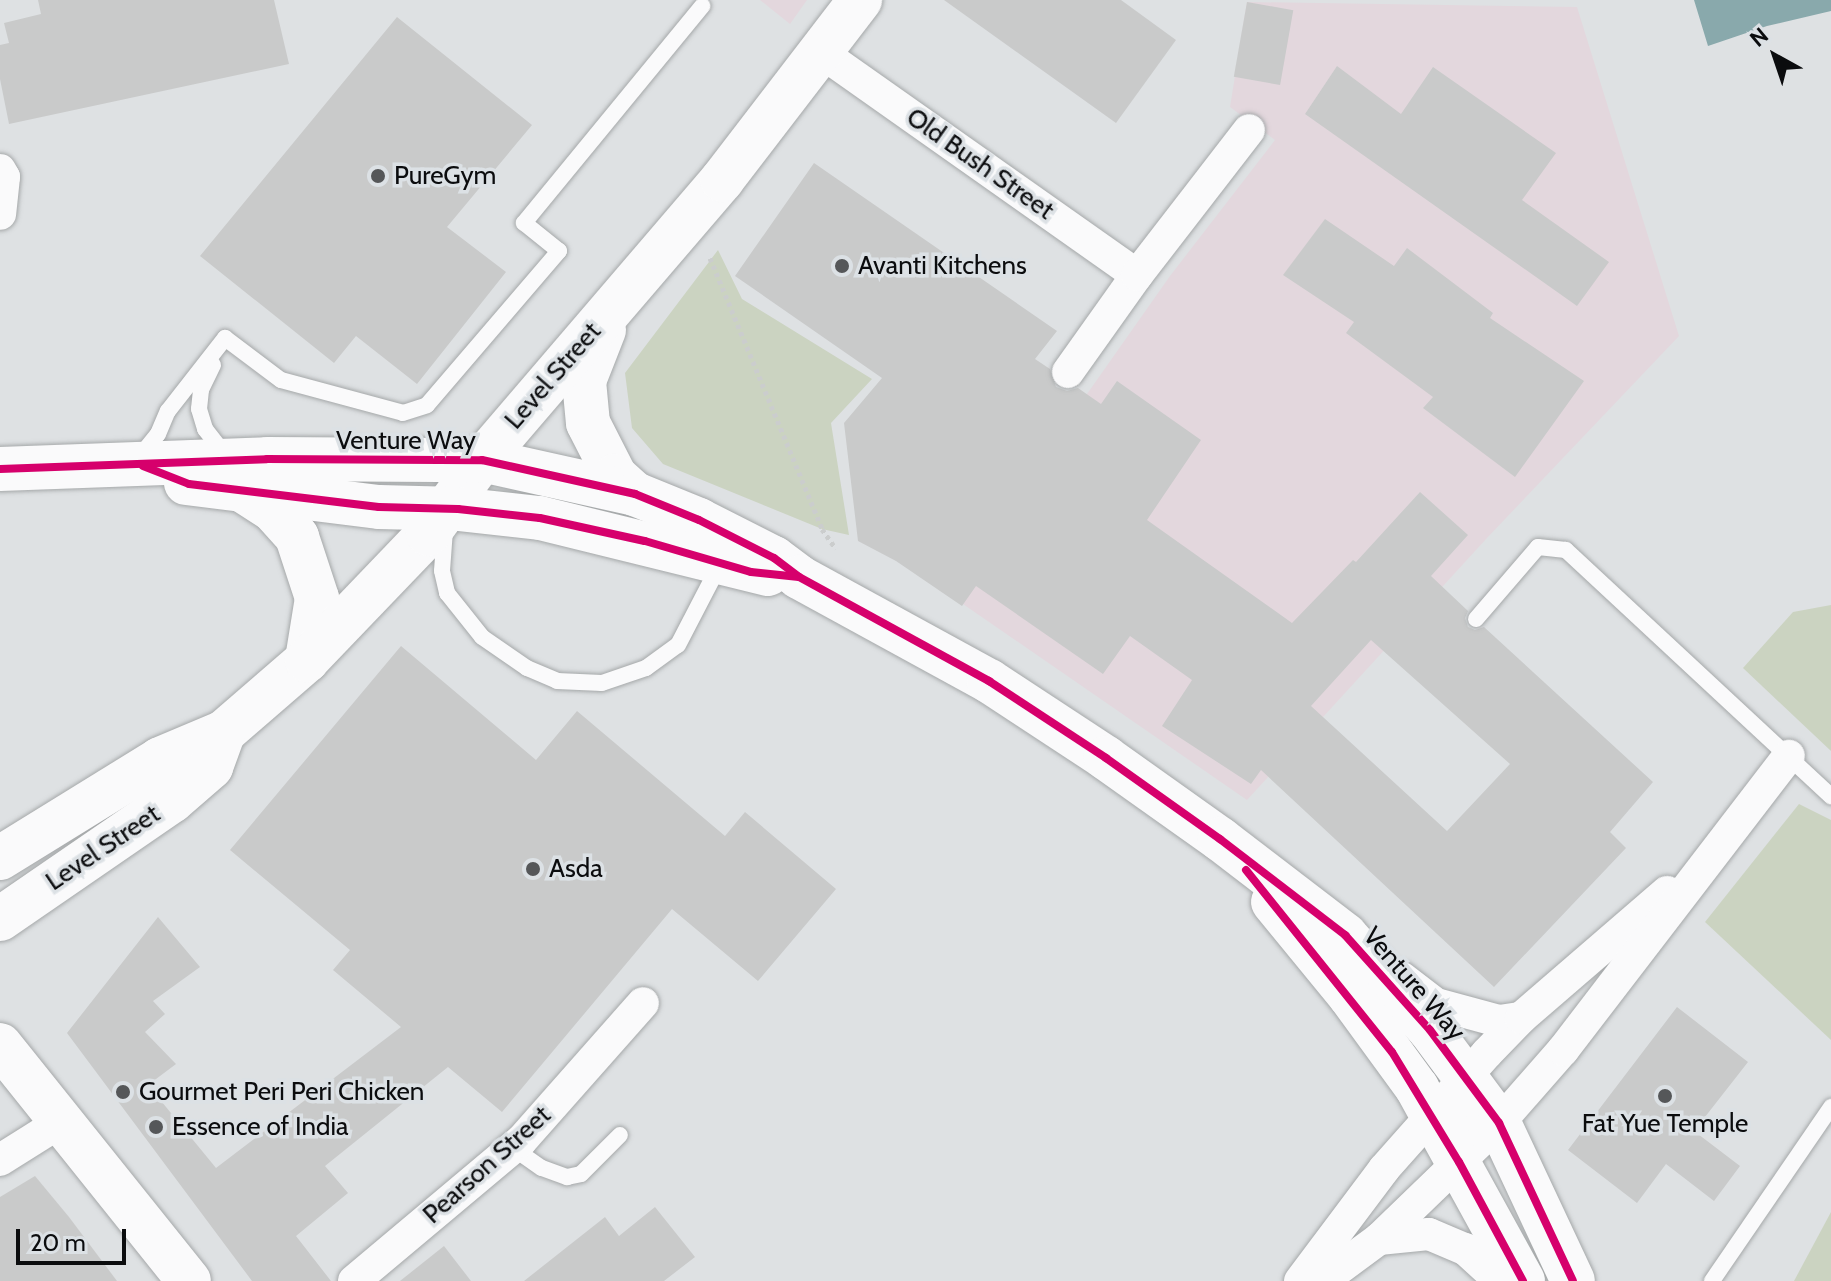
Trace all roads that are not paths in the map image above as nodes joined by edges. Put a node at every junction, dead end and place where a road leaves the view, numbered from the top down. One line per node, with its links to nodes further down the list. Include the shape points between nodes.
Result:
1 (860, 0): 3 (main road, Level Street)
2 (702, 6): 9 (lane, via 524,223 559,251 427,405 403,413 281,380)
3 (822, 53): 7 (street, Old Bush Street); 8 (main road, Level Street)
4 (1249, 130): 7 (street)
5 (0, 170): 6 (street)
6 (0, 214)
7 (1137, 275): 10 (street)
8 (614, 306): 11 (main road, Level Street); 15 (main road, via 584,381 588,423 615,476)
9 (225, 338): 12 (lane); 14 (lane, via 201,390 199,409 205,429)
10 (1068, 372)
11 (482, 460): 14 (main road, Venture Way); 15 (main road, Venture Way); 16 (main road, Level Street)
12 (134, 462): 13 (main road, Venture Way); 14 (main road, Venture Way)
13 (0, 469)
14 (241, 475): 16 (main road, Venture Way, via 379,507); 19 (main road, via 297,537 317,598)
15 (635, 494): 17 (main road, Venture Way)
16 (447, 509): 17 (main road, Venture Way, via 540,518 645,541); 17 (lane, via 442,571 447,593 482,637 557,681 602,683 646,668 678,645); 19 (main road, Level Street)
17 (726, 550): 23 (main road, Venture Way, via 751,572 799,577 989,681)
18 (1476, 619): 21 (lane, via 1538,547 1566,550)
19 (307, 660): 20 (main road, Level Street)
20 (224, 732): 25 (main road, Level Street, via 160,759); 26 (main road, Level Street, via 211,767 172,801)
21 (1789, 756): 22 (lane); 24 (street)
22 (1831, 796)
23 (1220, 839): 27 (main road, Venture Way); 33 (main road, Venture Way, via 1350,996)
24 (1718, 847): 29 (street); 35 (street, via 1563,1050)
25 (0, 858)
26 (0, 919)
27 (1345, 935): 29 (street, via 1436,1004 1499,1021); 31 (main road, Venture Way)
28 (643, 1003): 37 (street, Pearson Street)
29 (1521, 1018): 31 (street)
30 (0, 1045): 34 (main road)
31 (1467, 1075): 33 (street); 35 (main road, Venture Way)
32 (1831, 1107): 48 (lane)
33 (1432, 1114): 35 (street); 39 (main road, Venture Way); 43 (street)
34 (59, 1123): 38 (street); 41 (main road)
35 (1499, 1123): 39 (street); 47 (main road, Venture Way)
36 (620, 1135): 37 (lane, via 581,1174 567,1177)
37 (513, 1148): 42 (street, Pearson Street)
38 (0, 1160)
39 (1459, 1162): 40 (street); 46 (main road, Venture Way)
40 (1379, 1239): 44 (street); 45 (street, via 1429,1234 1465,1249)
41 (189, 1281)
42 (354, 1281)
43 (1300, 1281)
44 (1322, 1281)
45 (1500, 1281)
46 (1523, 1281)
47 (1573, 1281)
48 (1712, 1281)

